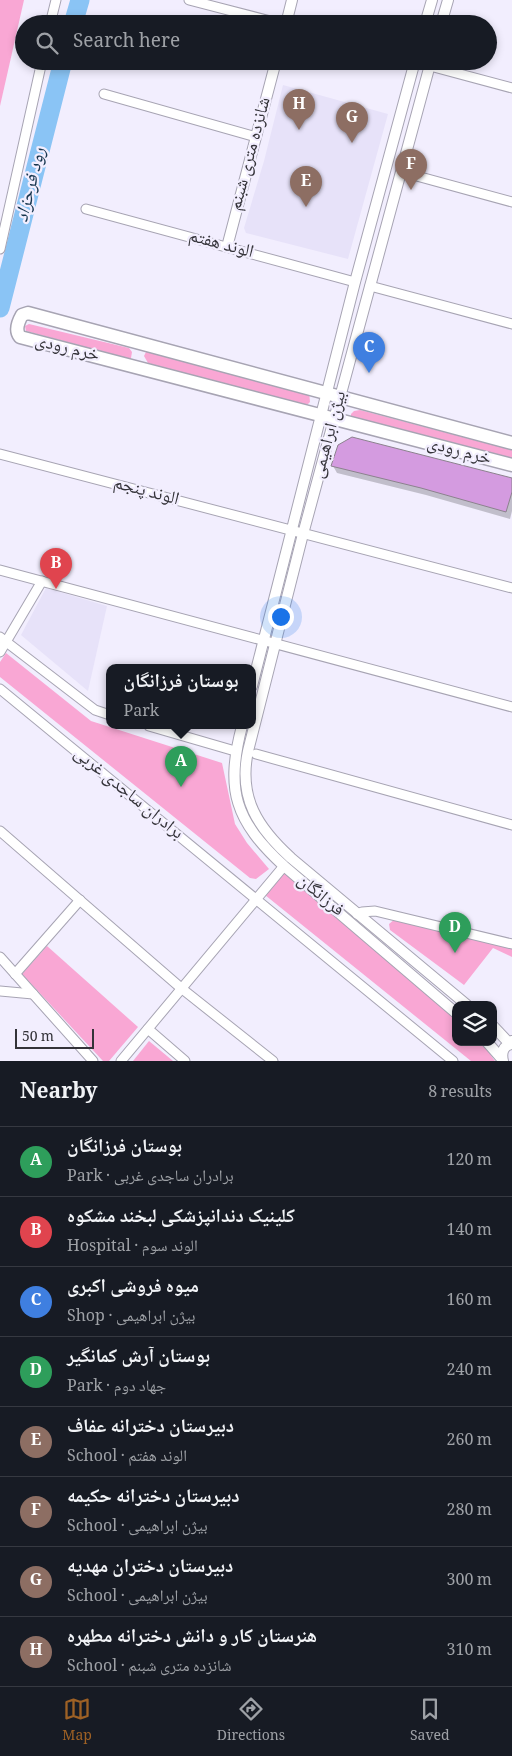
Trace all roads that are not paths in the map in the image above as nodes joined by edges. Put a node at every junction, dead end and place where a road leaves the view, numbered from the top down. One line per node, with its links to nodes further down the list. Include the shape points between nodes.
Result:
1 (56, 0): 6 (street)
2 (188, 0): 7 (street)
3 (292, 0): 8 (street)
4 (432, 0): 9 (street)
5 (448, 0): 10 (street)
6 (52, 15)
7 (248, 15)
8 (287, 15)
9 (428, 15)
10 (444, 15)
11 (40, 70): 24 (street)
12 (274, 70): 18 (street, شانزده متری شبنم)
13 (413, 70): 19 (street, بیژن ابراهیمی)
14 (428, 70): 20 (street, بیژن ابراهیمی)
15 (450, 70): 16 (street)
16 (512, 88)
17 (104, 94): 18 (street)
18 (256, 137): 23 (street, شانزده متری شبنم)
19 (388, 167): 20 (street); 25 (street, بیژن ابراهیمی)
20 (402, 172): 21 (street); 26 (street, بیژن ابراهیمی)
21 (512, 202)
22 (86, 209): 23 (street, الوند هفتم)
23 (227, 247): 25 (street, الوند هفتم)
24 (0, 250)
25 (356, 282): 26 (street); 30 (street, بیژن ابراهیمی)
26 (370, 286): 27 (street); 31 (street, بیژن ابراهیمی)
27 (512, 324)
28 (140, 344): 29 (main road); 29 (main road, خرم رودی, via 28,313 22,315 18,324 20,337); 30 (main road, خرم رودی)
29 (134, 367): 32 (main road, خرم رودی)
30 (326, 393): 31 (main road, خرم رودی); 32 (street, بیژن ابراهیمی)
31 (341, 397): 33 (street, بیژن ابراهیمی); 34 (main road, خرم رودی)
32 (320, 416): 33 (main road, خرم رودی); 37 (street, بیژن ابراهیمی)
33 (335, 419): 36 (main road, خرم رودی); 38 (street, بیژن ابراهیمی)
34 (512, 443)
35 (0, 454): 37 (street, الوند پنجم)
36 (512, 465)
37 (292, 531): 38 (street, الوند پنجم); 43 (street, بیژن ابراهیمی)
38 (303, 534): 41 (street, الوند پنجم); 44 (street, بیژن ابراهیمی)
39 (0, 570): 40 (street)
40 (42, 581): 42 (street); 43 (street)
41 (512, 588)
42 (3, 640): 45 (street); 49 (street, via 95,710)
43 (264, 641): 44 (street); 46 (street, بیژن ابراهیمی)
44 (274, 644): 48 (street); 50 (street, بیژن ابراهیمی)
45 (0, 652)
46 (256, 671)
47 (0, 689): 59 (street, برادران ساجدی غربی)
48 (512, 707)
49 (106, 713)
50 (256, 726)
51 (159, 729): 54 (street)
52 (241, 729): 54 (street)
53 (255, 729): 55 (street, بیژن ابراهیمی)
54 (235, 751): 55 (street); 58 (street, فرزانگان, via 236,792 247,824 259,841)
55 (250, 753): 56 (street); 58 (street, فرزانگان, via 245,777 250,804)
56 (512, 825)
57 (0, 831): 60 (street)
58 (287, 862): 59 (street); 61 (street, فرزانگان)
59 (255, 899): 65 (street); 79 (street, برادران ساجدی غربی)
60 (80, 900): 64 (street); 65 (street)
61 (354, 918): 62 (street, via 362,912 375,911); 68 (street, فرزانگان); 69 (street, فرزانگان)
62 (512, 944)
63 (0, 957): 64 (street)
64 (15, 974): 67 (street)
65 (181, 988): 70 (street); 78 (street)
66 (0, 991): 67 (street)
67 (33, 994): 75 (street)
68 (462, 1001)
69 (452, 1009)
70 (148, 1029): 76 (street); 77 (street)
71 (497, 1030): 72 (street)
72 (511, 1043): 74 (street, via 503,1048)
73 (491, 1046): 74 (street)
74 (503, 1060)
75 (92, 1061)
76 (121, 1061)
77 (185, 1061)
78 (272, 1061)
79 (454, 1061)

